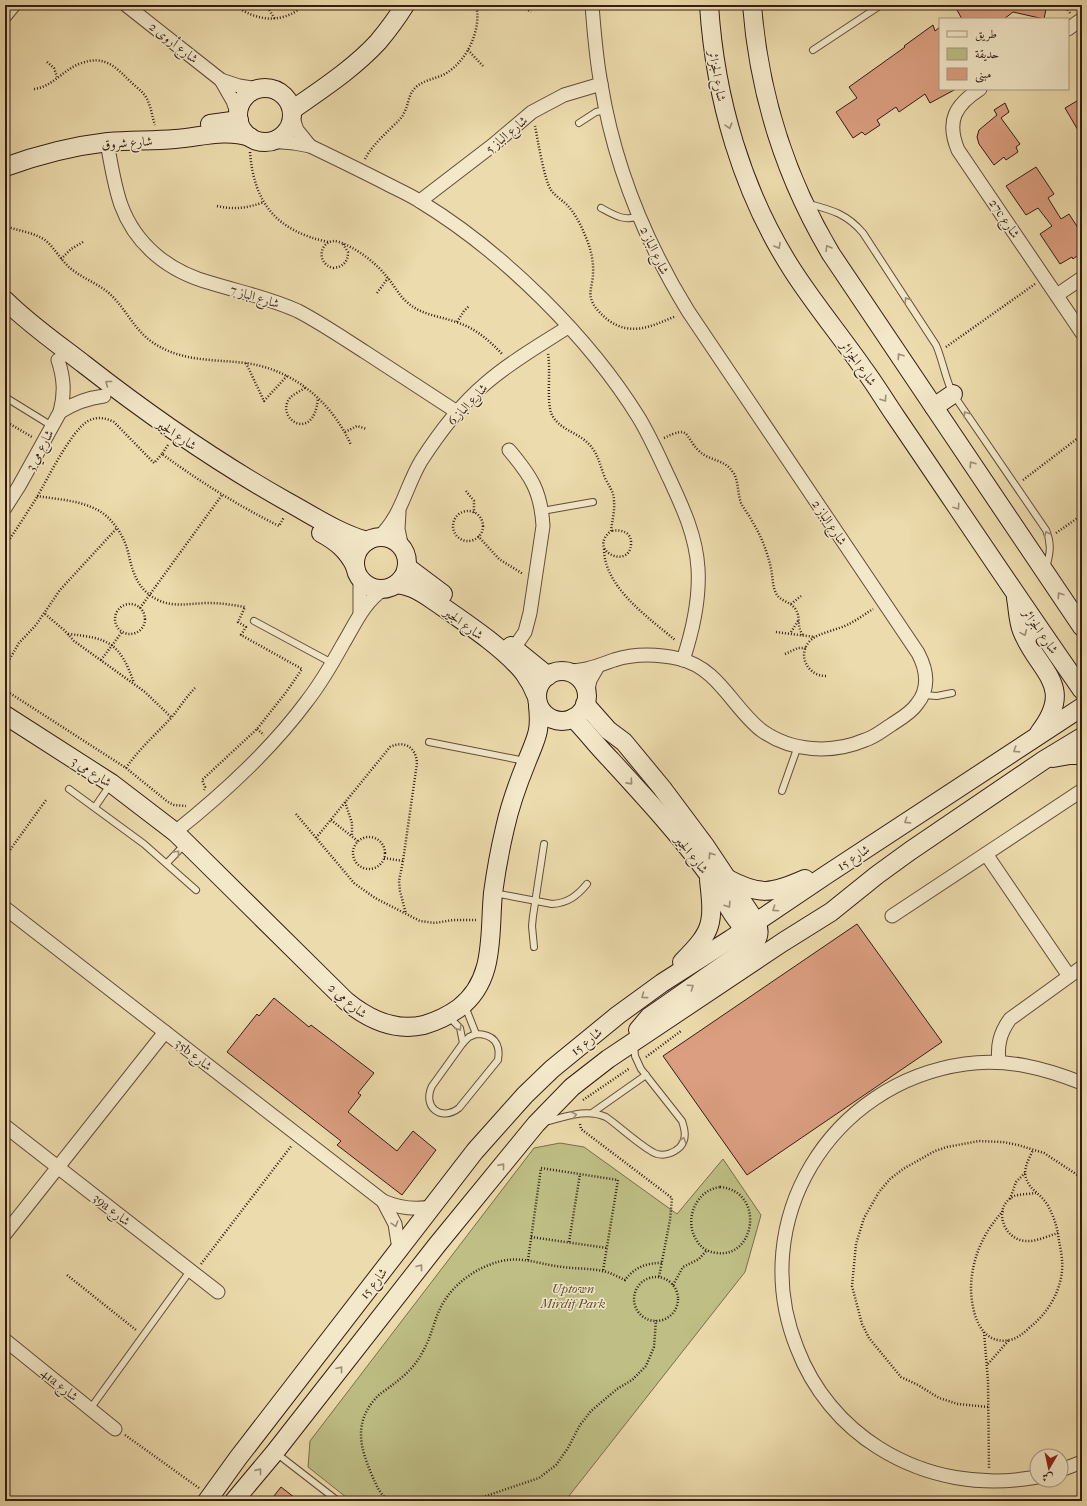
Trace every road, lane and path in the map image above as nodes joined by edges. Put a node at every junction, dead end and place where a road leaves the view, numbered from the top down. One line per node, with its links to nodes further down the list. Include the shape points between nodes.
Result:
1 (14, 5): 15 (street)
2 (126, 5): 24 (street, شارع أروى 2)
3 (235, 5): 16 (path, via 253,15)
4 (266, 5): 16 (path)
5 (304, 5): 16 (path, via 291,15)
6 (392, 5): 29 (street, via 366,39 344,60 304,88)
7 (406, 5): 32 (street, via 388,31 367,54)
8 (476, 5): 19 (path, via 476,27)
9 (521, 5): 14 (path)
10 (592, 5): 25 (street, شارع الباز 2)
11 (709, 5): 115 (street, شارع الجزائر, one-way to 115, via 715,62 728,123 749,184 776,243)
12 (752, 5): 45 (street, via 764,90 781,147)
13 (881, 5): 20 (lane)
14 (531, 12)
15 (5, 16)
16 (275, 19)
17 (1082, 19): 18 (street)
18 (1069, 28)
19 (468, 50): 22 (path); 42 (path, via 449,72 415,88 400,119 365,158)
20 (814, 50)
21 (47, 62): 23 (path, via 54,68)
22 (483, 66)
23 (57, 78): 26 (path, via 45,87); 35 (path, via 88,61 113,65 146,97)
24 (221, 80): 27 (street, شارع أروى 2); 33 (street, شارع أروى 2)
25 (601, 84): 30 (street, شارع الباز 2); 31 (street, شارع الباز 5, via 564,95)
26 (34, 88)
27 (259, 89): 29 (street); 33 (street, via 246,96 239,109)
28 (979, 90): 54 (street, 27c شارع, via 959,106 954,117 954,139 958,150)
29 (280, 92): 32 (street, via 289,103)
30 (606, 110): 34 (lane, via 596,112); 48 (street, شارع الباز 2, via 620,164)
31 (532, 112): 43 (street, شارع الباز 5); 61 (path, via 548,184 574,214 591,251 593,274 590,293 596,308 613,323 631,329 650,327)
32 (292, 113): 37 (street, via 287,130 283,135); 39 (street, via 300,136)
33 (239, 118): 35 (street, شارع شروق, via 195,126); 36 (street)
34 (580, 123)
35 (156, 129): 40 (street, شارع شروق, via 77,136)
36 (250, 137): 37 (street); 38 (street, شارع شروق, via 224,132 167,140); 44 (path, via 250,153 256,184)
37 (270, 141): 39 (street)
38 (107, 143): 41 (street, شارع شروق, via 50,153); 79 (street, شارع الباز 7, via 121,206 140,238 164,262 195,278 258,296 297,311)
39 (310, 146): 42 (street)
40 (5, 155)
41 (5, 167)
42 (362, 172): 43 (street)
43 (420, 201): 64 (street, via 496,257)
44 (264, 202): 46 (path, via 236,209); 51 (path, via 282,223 307,236)
45 (803, 202): 67 (lane, one-way to 45, via 857,226 843,215); 77 (street, one-way to 45, via 832,254)
46 (217, 206)
47 (601, 208): 48 (lane, via 622,218)
48 (639, 216): 61 (street, شارع الباز 2, via 661,264)
49 (5, 226): 53 (path, via 39,237 52,246)
50 (83, 242): 53 (path, via 70,249)
51 (329, 242): 52 (path); 52 (path, via 322,250 322,260 324,264 333,268 343,266 348,257)
52 (343, 244): 55 (path, via 358,252)
53 (61, 259): 69 (path, via 74,271 112,296 142,333 162,348 196,359)
54 (1045, 277): 58 (street, 27c شارع); 67 (path)
55 (388, 278): 57 (path); 63 (path, via 400,296 416,309)
56 (1082, 278): 58 (street)
57 (377, 293)
58 (1058, 295): 65 (street, 27c شارع)
59 (5, 300): 105 (street, شارع الجير, one-way to 59, via 344,533 255,484 195,446 136,405)
60 (469, 306): 63 (path)
61 (688, 311): 117 (street, شارع الباز 2)
62 (5, 314): 68 (street, شارع الجير)
63 (457, 322): 70 (path, via 485,337)
64 (568, 327): 66 (street, شارع الباز 6); 85 (street, via 610,376)
65 (1082, 333)
66 (546, 340): 70 (street, شارع الباز 6); 102 (path, via 550,364 549,407 561,425 585,440 597,455 613,494)
67 (939, 352): 73 (lane)
68 (58, 360): 74 (street, شارع الجير); 78 (street, شارع مي 3, via 64,380)
69 (246, 363): 71 (path); 71 (path, via 264,401)
70 (511, 363): 79 (street, شارع الباز 6, via 485,383)
71 (287, 376): 72 (path)
72 (305, 388): 76 (path); 76 (path, via 287,402 287,413 293,421 303,424 312,419 317,410)
73 (953, 394): 77 (street); 90 (lane, one-way to 73)
74 (104, 396): 78 (street, via 85,399); 88 (street, شارع الجير)
75 (5, 397): 81 (lane)
76 (318, 399): 83 (path, via 338,420)
77 (934, 407): 110 (street, one-way to 77)
78 (60, 412): 81 (street, شارع مي 3)
79 (457, 412): 96 (street, شارع الباز 6, via 420,463)
80 (5, 421): 86 (path)
81 (52, 426): 86 (street, شارع مي 3)
82 (367, 429): 83 (path, via 357,426)
83 (345, 432): 87 (path)
84 (1082, 435): 90 (path)
85 (653, 443): 118 (path, via 677,432 683,432 705,456 733,471 742,505 758,531 766,552 775,593); 135 (street, via 684,510 696,548 698,593 693,628)
86 (42, 444): 95 (street, شارع مي 3)
87 (351, 445)
88 (166, 448): 92 (path); 93 (path, via 154,464 114,422 94,418 83,425 72,438); 98 (street, شارع الجير)
89 (509, 450): 97 (street, via 534,484)
90 (1014, 486): 104 (lane, one-way to 90)
91 (466, 491): 99 (path, via 474,501)
92 (222, 495): 98 (path, via 279,526); 114 (path)
93 (37, 496): 101 (path, via 92,507 106,515); 106 (path)
94 (594, 502): 97 (lane)
95 (5, 508)
96 (399, 510): 105 (street, شارع الباز 6, via 390,525); 107 (street, شارع الباز 6, via 398,529)
97 (542, 511): 112 (street, via 542,533)
98 (286, 513): 111 (street, شارع الجير, via 340,545 349,554)
99 (474, 513): 103 (path, via 481,519 482,524); 103 (path, via 459,515 453,523 453,529 455,534 464,540 474,540)
100 (1082, 515): 104 (path)
101 (117, 528): 114 (path, via 129,554 133,573 141,587); 120 (path, via 69,578)
102 (611, 531): 108 (path, via 606,535); 108 (path, via 624,531 629,536 630,548 621,557 614,557)
103 (478, 536): 112 (path, via 505,564)
104 (1049, 538): 110 (lane, via 1050,555)
105 (372, 540): 107 (street, via 391,539); 111 (street, via 359,550 355,560)
106 (5, 546)
107 (402, 548): 109 (street)
108 (604, 548): 135 (path, via 608,570 620,588)
109 (407, 567): 113 (street, via 405,574); 132 (street, شارع الجير)
110 (1045, 571): 124 (street, one-way to 110)
111 (358, 572): 113 (street, via 371,587); 121 (street)
112 (535, 581): 132 (street, via 528,622)
113 (390, 587): 121 (street, via 370,600); 149 (street, شارع الجير, via 412,588 420,592 487,639 524,673)
114 (150, 595): 119 (path); 169 (path, via 174,605 210,603 245,607 238,622 246,627 241,635 302,669 257,729 202,780 205,786)
115 (1016, 595): 145 (street, شارع الجزائر); 155 (street, one-way to 155, via 1022,631 1050,676 1054,688 1052,712)
116 (801, 596): 118 (path)
117 (883, 602): 130 (path, via 849,624); 147 (street, شارع الباز 2, via 922,661 926,678)
118 (791, 604): 123 (path, via 798,612)
119 (140, 608): 125 (path, via 145,618 142,628 133,634); 125 (path, via 129,605 119,610 116,622)
120 (45, 614): 128 (path); 139 (path, via 19,643)
121 (360, 615): 137 (street)
122 (254, 621): 137 (lane)
123 (798, 621): 127 (path); 129 (path)
124 (1082, 627)
125 (122, 631): 131 (path)
126 (776, 632): 129 (path)
127 (791, 632)
128 (68, 634): 131 (path, via 96,638); 136 (path)
129 (803, 636): 130 (path)
130 (815, 637): 133 (path)
131 (112, 645): 136 (path); 142 (path, via 127,664)
132 (514, 648): 140 (street, شارع الجير)
133 (806, 648): 134 (path, via 798,648); 141 (path, via 804,657 807,667 816,674)
134 (785, 654)
135 (685, 655): 138 (street, via 632,656); 159 (street, via 720,684 749,719 762,730)
136 (101, 660): 142 (path)
137 (332, 663): 177 (street, via 303,707 257,760 214,800)
138 (598, 666): 140 (street, via 581,671); 148 (street, via 590,680)
139 (5, 667)
140 (556, 673): 148 (street, via 575,675 580,679 586,689); 149 (street, via 540,684)
141 (826, 676)
142 (134, 683): 152 (path)
143 (195, 688): 152 (path)
144 (5, 690): 164 (path)
145 (1082, 690)
146 (952, 693): 147 (lane)
147 (923, 695): 159 (street, via 912,710 867,740 838,748)
148 (586, 698): 153 (street, via 581,712); 158 (street, شارع الجير, via 608,730)
149 (537, 700): 153 (street, via 542,711 550,719); 156 (street, شارع مي 2, via 540,722)
150 (1082, 707): 155 (street, شارع 15)
151 (5, 715): 165 (street, شارع مي 3)
152 (171, 717): 164 (path)
153 (567, 720): 156 (street, شارع مي 2, via 549,729); 160 (street, شارع الجير, via 587,742)
154 (1082, 737): 162 (street, شارع 15)
155 (1035, 738): 186 (street, شارع 15, one-way to 186)
156 (537, 739): 163 (street, شارع مي 2)
157 (429, 742): 163 (lane)
158 (624, 742): 160 (street, via 610,745); 187 (street, شارع الجير, one-way to 158, via 684,817)
159 (798, 746): 167 (lane)
160 (604, 753): 187 (street, شارع الجير, one-way to 187)
161 (1082, 755): 162 (street)
162 (1044, 760): 197 (street, شارع 15, via 893,862 831,912)
163 (527, 761): 190 (street, شارع مي 2, via 506,822)
164 (126, 768): 172 (path, via 168,802 184,806)
165 (111, 783): 173 (lane); 177 (street, شارع مي 3)
166 (69, 789): 173 (lane)
167 (782, 791)
168 (1081, 791): 181 (street)
169 (203, 793)
170 (46, 800): 182 (path)
171 (345, 802): 175 (path); 176 (path, via 352,823); 184 (path, via 390,746 402,744 413,750 417,763)
172 (192, 804)
173 (95, 807): 185 (lane)
174 (296, 814): 178 (path)
175 (330, 820): 176 (path); 178 (path)
176 (352, 836): 179 (path)
177 (181, 837): 185 (lane, one-way to 177); 203 (street, شارع مي 2, via 357,1011 371,1019 402,1026 418,1026)
178 (316, 838): 193 (path, via 354,883 375,898)
179 (359, 842): 183 (path, via 368,837 378,840 384,848); 183 (path, via 354,854 361,866 375,868)
180 (544, 844): 191 (lane)
181 (986, 854): 194 (street); 200 (street)
182 (5, 857)
183 (384, 858): 184 (path)
184 (403, 861): 193 (path, via 399,887)
185 (167, 863): 189 (lane)
186 (826, 875): 187 (street, via 812,877 770,892 744,888); 196 (street, شارع 15, one-way to 196)
187 (717, 877): 196 (street, شارع الجير); 201 (street, via 708,931 697,947)
188 (587, 884): 191 (lane, via 580,893 561,903)
189 (196, 890)
190 (493, 893): 191 (lane); 195 (street, شارع مي 2)
191 (535, 901): 198 (lane, via 532,926)
192 (5, 908): 205 (street, 35b شارع)
193 (406, 914): 195 (path, via 427,922 463,920)
194 (892, 916)
195 (490, 923): 202 (street, شارع مي 2, via 489,952 484,975 479,986)
196 (753, 930): 197 (street, via 774,943); 201 (street, شارع 15); 207 (street, one-way to 196, via 639,1028 649,1017 754,944)
197 (783, 942): 207 (street, شارع 15)
198 (534, 946)
199 (1082, 967): 200 (street)
200 (1069, 976): 209 (street, via 1010,1019 999,1039)
201 (662, 983): 226 (street, شارع 15, one-way to 226, via 579,1046 525,1095 475,1151)
202 (464, 1004): 203 (street, شارع مي 2); 206 (lane)
203 (448, 1016): 208 (lane, one-way to 208, via 460,1028)
204 (681, 1031): 210 (path)
205 (165, 1032): 217 (street, 35b شارع); 219 (street)
206 (476, 1034): 208 (lane); 208 (lane, via 492,1037 497,1044 498,1060 459,1108 453,1113 438,1112 432,1108 429,1093)
207 (634, 1042): 210 (lane); 215 (street, شارع 15, via 578,1082)
208 (463, 1043)
209 (999, 1062): 212 (street, via 1056,1072); 258 (street, via 939,1069 902,1082 873,1099 847,1119 825,1144 807,1172 796,1196 785,1234 781,1267 783,1300 790,1332 802,1363 819,1392 840,1417 865,1439 893,1457 924,1470 956,1478)
210 (638, 1063): 211 (lane); 214 (path, via 578,1104)
211 (646, 1075): 213 (lane); 213 (lane, one-way to 211, via 606,1117 656,1154 674,1152 685,1138 685,1129 682,1121)
212 (1082, 1083)
213 (592, 1113): 214 (lane)
214 (579, 1114): 215 (lane, one-way to 214); 238 (path, via 581,1129 672,1198)
215 (536, 1124): 233 (street, شارع 15, one-way to 215)
216 (5, 1126): 219 (street, 39a شارع)
217 (299, 1136): 225 (street, 35b شارع); 240 (path)
218 (1033, 1150): 220 (path); 222 (path, via 1044,1153); 251 (path, via 1003,1142 979,1141 935,1151 890,1179 871,1205 858,1232 852,1278 853,1294 872,1344 901,1377 932,1394 948,1402)
219 (58, 1167): 230 (street); 240 (street, 39a شارع)
220 (1025, 1173): 223 (path, via 1030,1187); 224 (path, via 1016,1182)
221 (580, 1174): 231 (path, via 541,1168); 232 (path); 234 (path, via 618,1180)
222 (1082, 1178)
223 (1036, 1193): 224 (path, via 1015,1196); 229 (path, via 1048,1206)
224 (1009, 1200): 227 (path)
225 (383, 1201): 226 (street, 35b شارع, via 415,1209); 235 (street, 35b شارع, one-way to 235, via 395,1224)
226 (431, 1207): 228 (street, شارع 15)
227 (1002, 1211): 229 (path, via 1004,1227 1019,1240 1033,1240); 246 (path, via 984,1235 975,1259 971,1286 972,1308 976,1321)
228 (414, 1229): 233 (street); 235 (street, شارع 15)
229 (1058, 1233): 249 (path, via 1063,1270 1056,1294 1035,1324)
230 (5, 1234)
231 (532, 1237): 232 (path); 237 (path)
232 (569, 1242): 234 (path)
233 (437, 1245): 254 (street, شارع 15, one-way to 233)
234 (607, 1248): 239 (path)
235 (399, 1249): 259 (street, شارع 15)
236 (707, 1250): 236 (path, via 726,1253 738,1247 746,1236 750,1224 750,1211 744,1198 733,1190 720,1187 708,1190 697,1200 692,1221 694,1235); 243 (path, via 699,1259 682,1268)
237 (528, 1260): 239 (path); 262 (path, via 498,1261 462,1280 449,1294 439,1311 428,1342 414,1366 375,1398 368,1409 363,1421 361,1446 380,1492)
238 (662, 1263): 239 (path, via 641,1266 625,1280); 242 (path)
239 (603, 1271)
240 (192, 1272): 244 (street, 39a شارع); 247 (lane)
241 (67, 1275): 247 (path)
242 (659, 1277): 243 (path); 245 (path, via 646,1280 636,1290 635,1297 635,1304 643,1316)
243 (673, 1285): 245 (path, via 678,1298 677,1305 669,1316)
244 (218, 1292)
245 (656, 1320): 263 (path, via 654,1347 646,1366 591,1411 556,1465 539,1478)
246 (984, 1332): 249 (path, via 1000,1340); 250 (path)
247 (143, 1335): 252 (lane)
248 (5, 1340): 252 (street, 41a شارع)
249 (1009, 1340): 250 (path)
250 (988, 1365): 251 (path)
251 (988, 1407): 258 (path)
252 (90, 1408): 253 (street, 41a شارع)
253 (115, 1429): 259 (path)
254 (275, 1452): 260 (street, شارع 15, one-way to 254); 261 (lane)
255 (1082, 1462): 256 (street)
256 (1069, 1467)
257 (1029, 1478): 258 (street)
258 (989, 1482)
259 (209, 1499)
260 (234, 1501)
261 (338, 1501)
262 (388, 1501)
263 (471, 1501)

